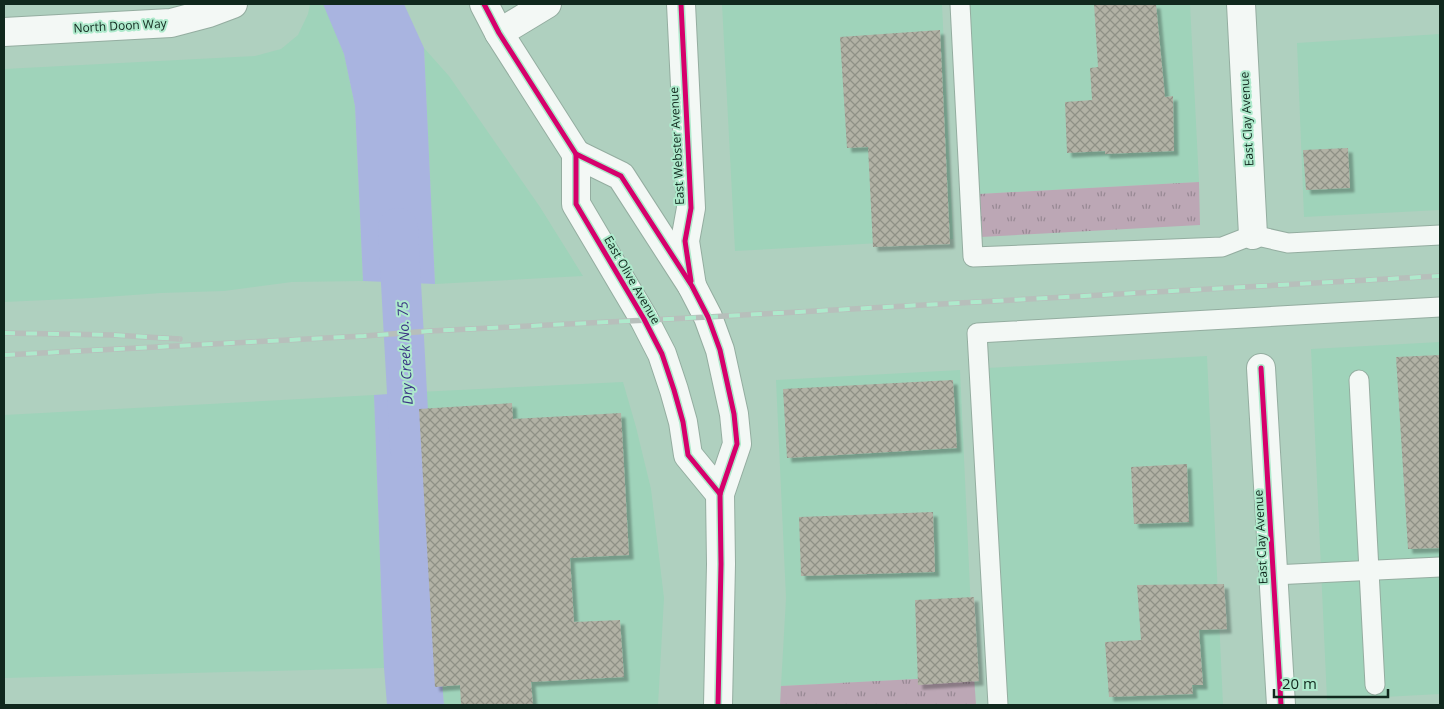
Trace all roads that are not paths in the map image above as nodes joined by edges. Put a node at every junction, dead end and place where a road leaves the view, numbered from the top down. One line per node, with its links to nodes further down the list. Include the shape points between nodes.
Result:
1 (233, 4): 7 (main road, North Doon Way, via 171,23)
2 (484, 4): 8 (main road)
3 (547, 4): 8 (main road)
4 (681, 4): 12 (main road, East Webster Avenue, via 691,208 685,241)
5 (960, 4): 10 (lane, via 973,257 1222,247)
6 (1241, 4): 10 (main road, East Clay Avenue)
7 (4, 32)
8 (499, 33): 9 (main road)
9 (576, 154): 12 (main road, via 621,176); 16 (main road, East Olive Avenue, via 576,204 662,354 683,422 688,455)
10 (1253, 235): 11 (lane, via 1288,243)
11 (1440, 235)
12 (692, 286): 16 (main road, via 720,350 734,414 737,444)
13 (1440, 307): 22 (lane, via 977,334)
14 (1261, 368): 19 (main road, East Clay Avenue)
15 (1359, 380): 18 (lane)
16 (720, 494): 21 (main road)
17 (1440, 567): 18 (lane)
18 (1369, 570): 19 (lane); 20 (lane)
19 (1273, 575): 23 (main road, East Clay Avenue)
20 (1375, 685)
21 (718, 705)
22 (998, 705)
23 (1281, 705)

